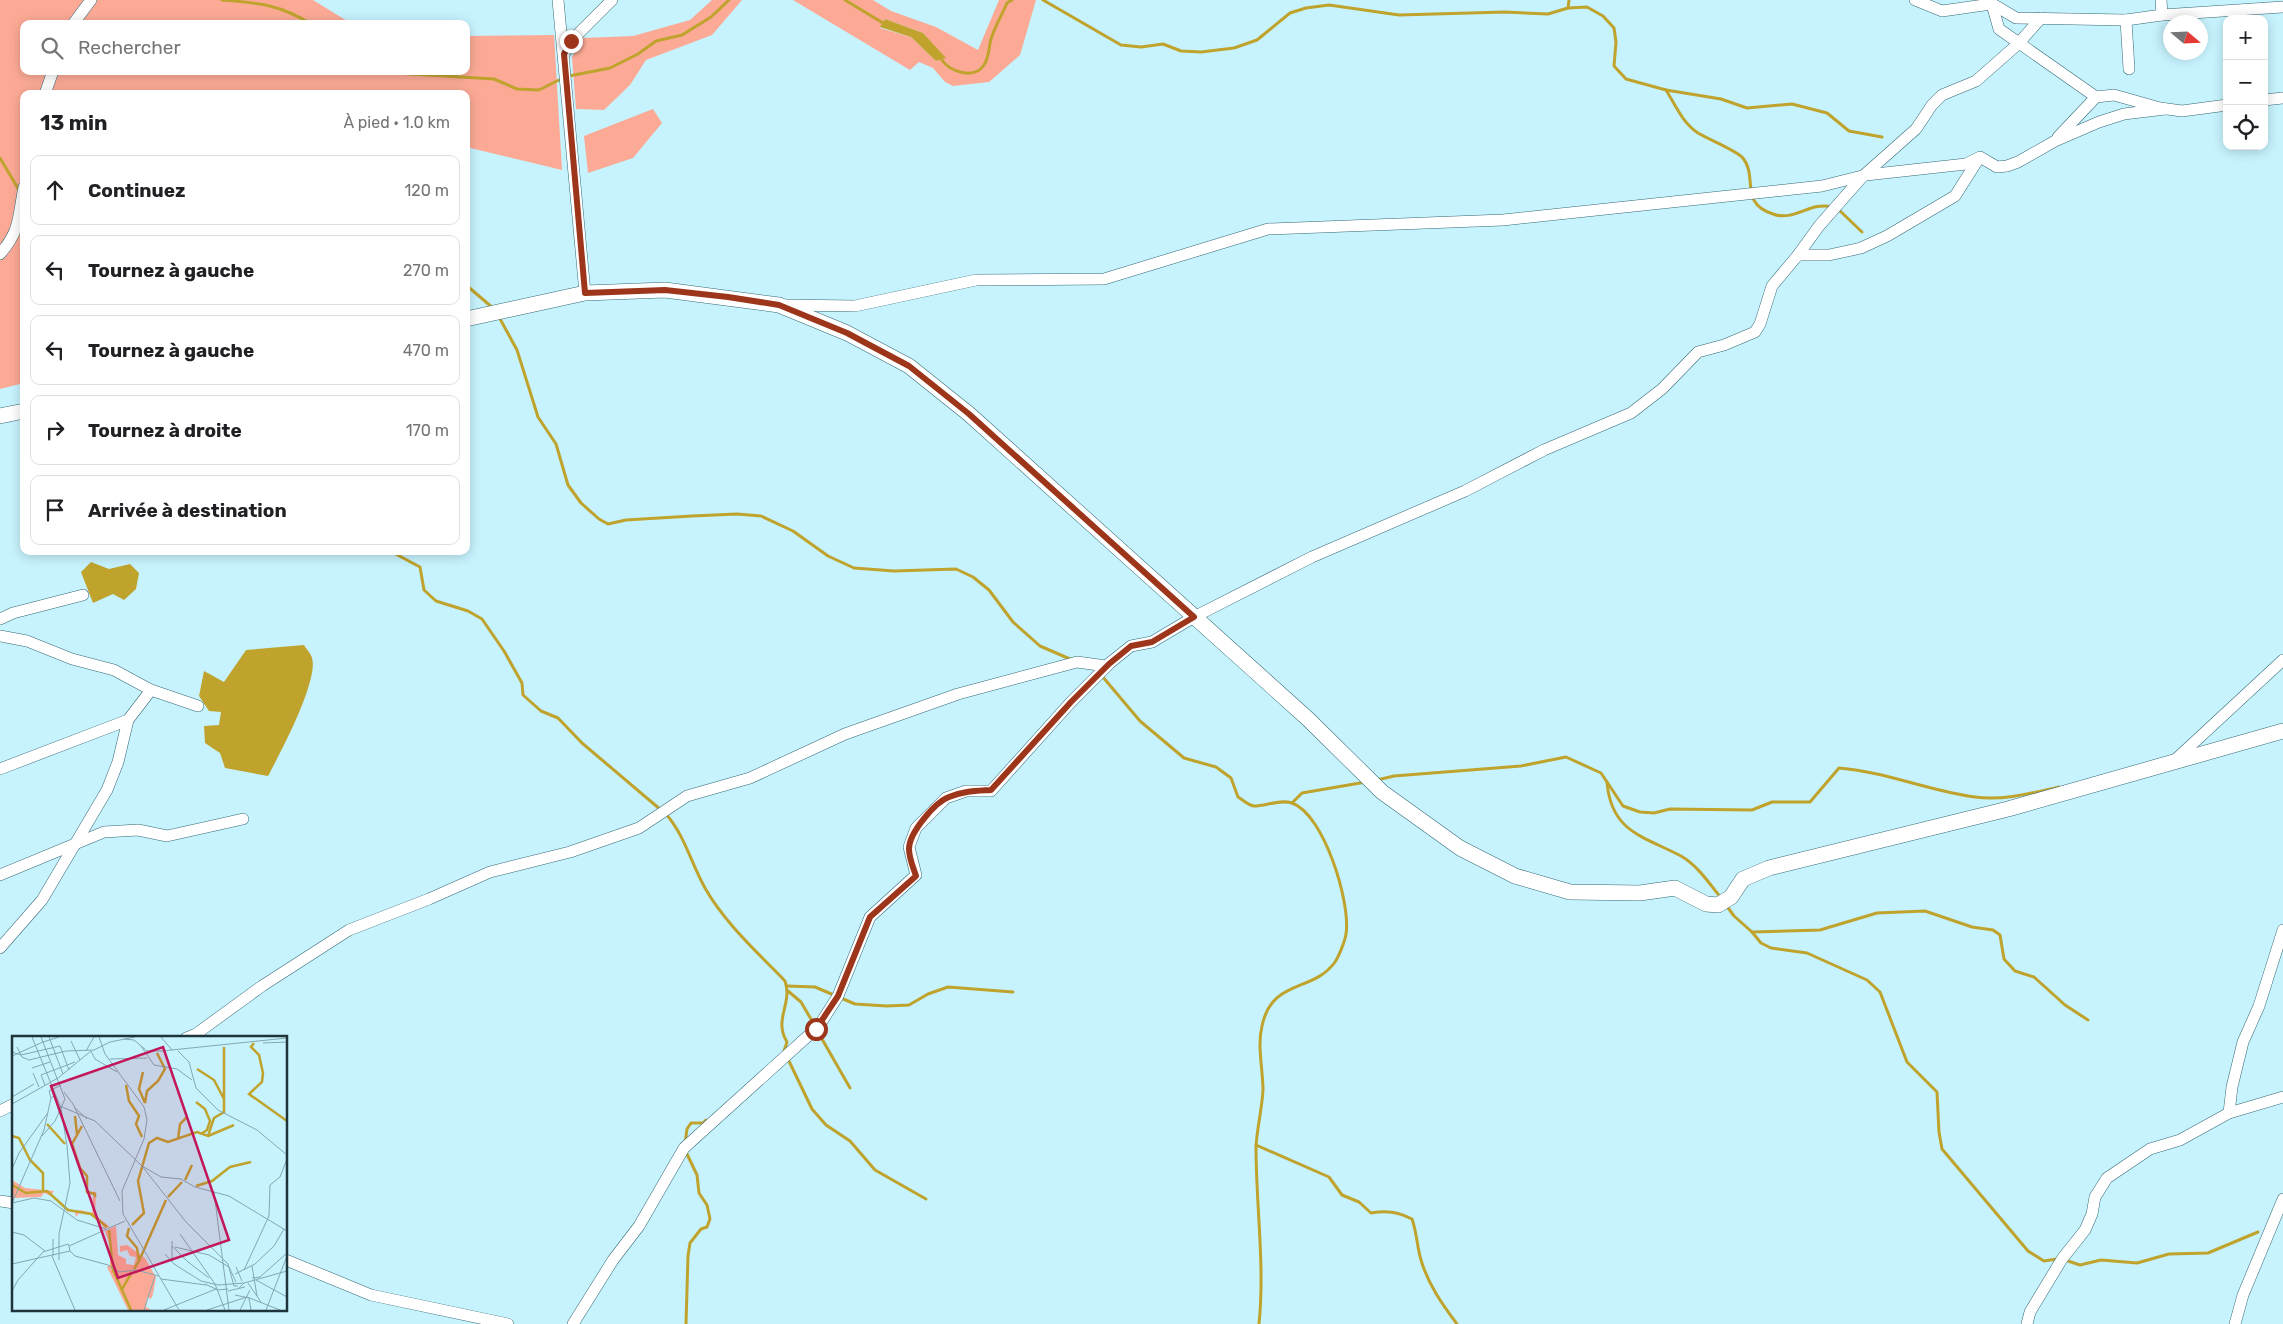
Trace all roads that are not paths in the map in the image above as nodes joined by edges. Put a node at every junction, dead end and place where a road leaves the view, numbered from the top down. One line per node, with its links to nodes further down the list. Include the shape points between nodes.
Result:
1 (91, 0): 11 (street)
2 (558, 0): 14 (street)
3 (612, 0): 14 (street, via 571,41)
4 (1915, 0): 6 (street, via 1942,11)
5 (2161, 0): 9 (street)
6 (1989, 1): 10 (street, via 2016,18); 13 (street, via 1999,29)
7 (2283, 8): 8 (street)
8 (2242, 10): 9 (street)
9 (2162, 15): 12 (street)
10 (2041, 18): 12 (street); 13 (street)
11 (76, 20)
12 (2126, 20): 15 (street)
13 (2018, 44): 18 (street); 25 (street, via 1976,81 1942,95 1916,129)
14 (564, 54): 29 (street)
15 (2129, 69)
16 (52, 75): 17 (street)
17 (46, 90)
18 (2096, 97): 22 (street, via 2114,95); 23 (street)
19 (2283, 98): 20 (street)
20 (2268, 100)
21 (2223, 106): 22 (street, via 2182,111)
22 (2165, 109): 23 (street, via 2124,114)
23 (2055, 140): 24 (street, via 2007,166 1997,167)
24 (1980, 157): 25 (street, via 1966,164); 28 (street, via 1955,196 1887,236 1861,248 1829,255)
25 (1863, 176): 28 (street, via 1818,226); 30 (street, via 1822,186 1503,220 1268,229 1104,278 976,280 855,306)
26 (20, 213): 27 (street, via 18,226)
27 (0, 254)
28 (1798, 256): 35 (street, via 1772,286 1755,332 1698,352 1662,389 1631,413 1544,450 1465,491 1312,557)
29 (585, 293): 30 (street, via 665,290); 31 (street)
30 (779, 305): 35 (street, via 847,333 909,366 969,414)
31 (470, 318)
32 (20, 412): 33 (street)
33 (0, 416)
34 (82, 595): 36 (street)
35 (1194, 617): 39 (street, via 1152,642 1131,646); 44 (street, via 1308,719 1382,792 1460,848 1515,876 1570,892 1640,893 1675,888 1706,904 1718,905 1731,897 1743,879 1768,868 2008,809)
36 (0, 619)
37 (0, 636): 40 (street, via 27,641 114,670)
38 (2283, 660): 44 (street)
39 (1109, 664): 51 (street, via 1077,662 958,694 846,734 750,778 687,796 639,828 570,852 490,872 349,930); 59 (street, via 991,790 966,791 946,798 916,828 909,847 916,876 870,917 838,996 819,1026 684,1148 639,1226 612,1260)
40 (151, 690): 41 (street); 42 (street)
41 (198, 706)
42 (128, 720): 45 (street); 47 (street, via 107,790)
43 (2283, 731): 44 (street)
44 (2172, 763)
45 (0, 769)
46 (243, 818): 47 (street, via 167,836 138,830 104,832)
47 (74, 843): 48 (street); 50 (street, via 42,900)
48 (0, 875)
49 (2283, 930): 55 (street, via 2259,1006 2242,1042)
50 (0, 948)
51 (191, 1036)
52 (2283, 1097): 55 (street)
53 (12, 1105): 54 (street)
54 (0, 1111)
55 (2229, 1113): 60 (street, via 2180,1140 2150,1149 2107,1178 2095,1197 2085,1230 2062,1259 2030,1312)
56 (2283, 1199): 61 (street, via 2243,1295)
57 (288, 1261): 58 (street, via 371,1295)
58 (508, 1324)
59 (573, 1324)
60 (2027, 1324)
61 (2235, 1324)

